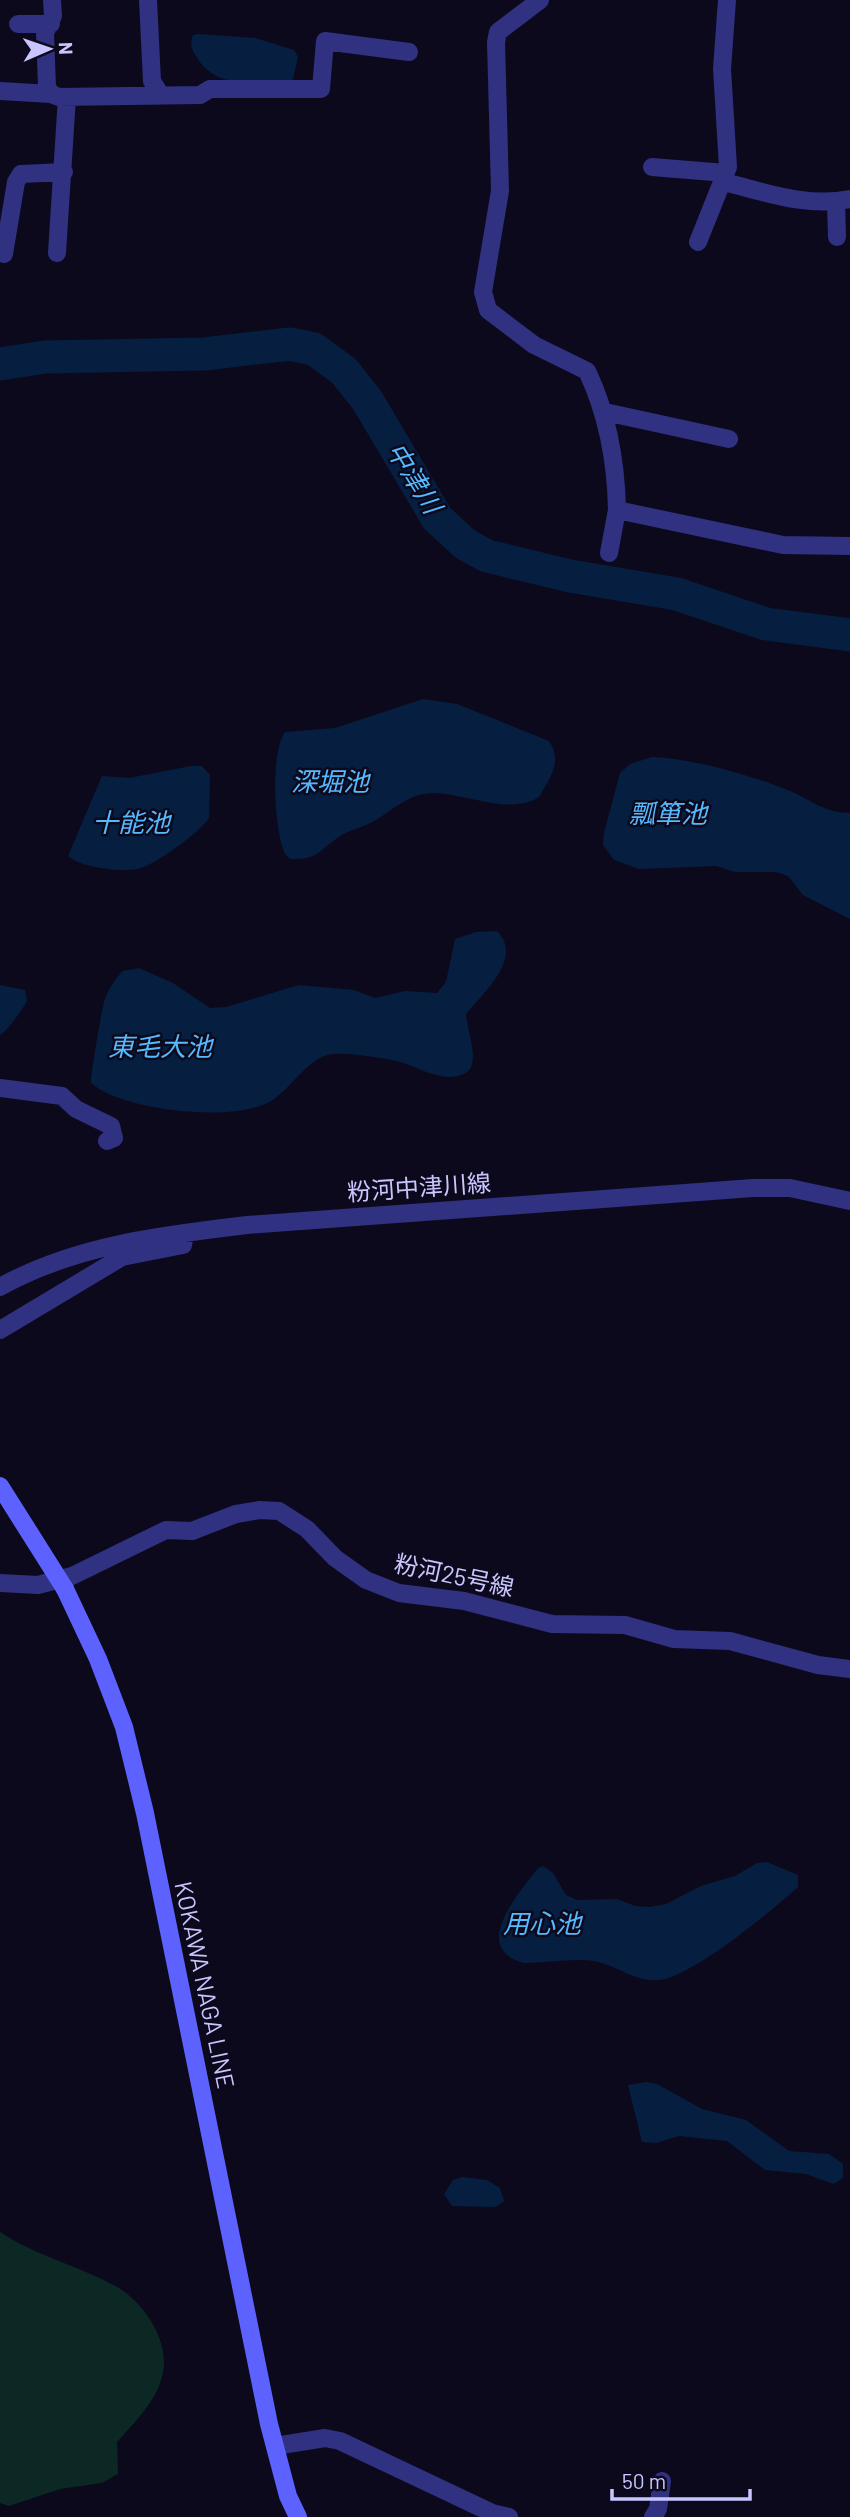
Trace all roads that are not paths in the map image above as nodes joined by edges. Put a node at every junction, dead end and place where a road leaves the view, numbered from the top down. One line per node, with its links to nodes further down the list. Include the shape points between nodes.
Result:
1 (52, 0): 6 (street)
2 (148, 0): 10 (street, via 152,81)
3 (540, 0): 19 (street, via 498,32 496,41 500,191 484,292 488,310 501,322 534,345 587,371)
4 (727, 0): 13 (street, via 722,69)
5 (19, 24): 6 (street)
6 (51, 24): 9 (street, via 46,33 47,86)
7 (409, 52): 10 (street, via 325,41 321,89 210,89 201,95)
8 (0, 91): 9 (street)
9 (59, 95): 10 (street); 12 (street)
10 (157, 96)
11 (652, 167): 13 (street)
12 (64, 172): 17 (street); 18 (street, via 21,173)
13 (725, 177): 14 (street, via 804,202); 16 (street)
14 (844, 199): 15 (street)
15 (836, 237)
16 (698, 242)
17 (57, 253)
18 (4, 254)
19 (605, 412): 20 (street); 21 (street)
20 (729, 439)
21 (617, 510): 22 (street, via 783,545); 23 (street)
22 (850, 546)
23 (609, 553)
24 (0, 1088): 25 (street, via 62,1096 76,1109 111,1126 114,1138)
25 (107, 1141)
26 (850, 1201): 27 (street, 粉河中津川線, via 790,1188 753,1188)
27 (185, 1233): 28 (street, 粉河中津川線, via 53,1261); 29 (street, via 183,1245 122,1258)
28 (0, 1287)
29 (0, 1330)
30 (0, 1486): 33 (main road, KOKAWA NAGA LINE, bridge, via 65,1589 124,1727)
31 (0, 1583): 32 (street, 粉河25号線, via 38,1585 61,1579 166,1530 192,1531 236,1514 279,1511 366,1580 399,1593 464,1601 552,1624 625,1625 674,1639 730,1641)
32 (850, 1669)
33 (275, 2446): 35 (main road, KOKAWA NAGA LINE); 36 (street, via 325,2438 340,2441)
34 (662, 2482): 37 (street, via 659,2509)
35 (298, 2517)
36 (509, 2517)
37 (653, 2517)

